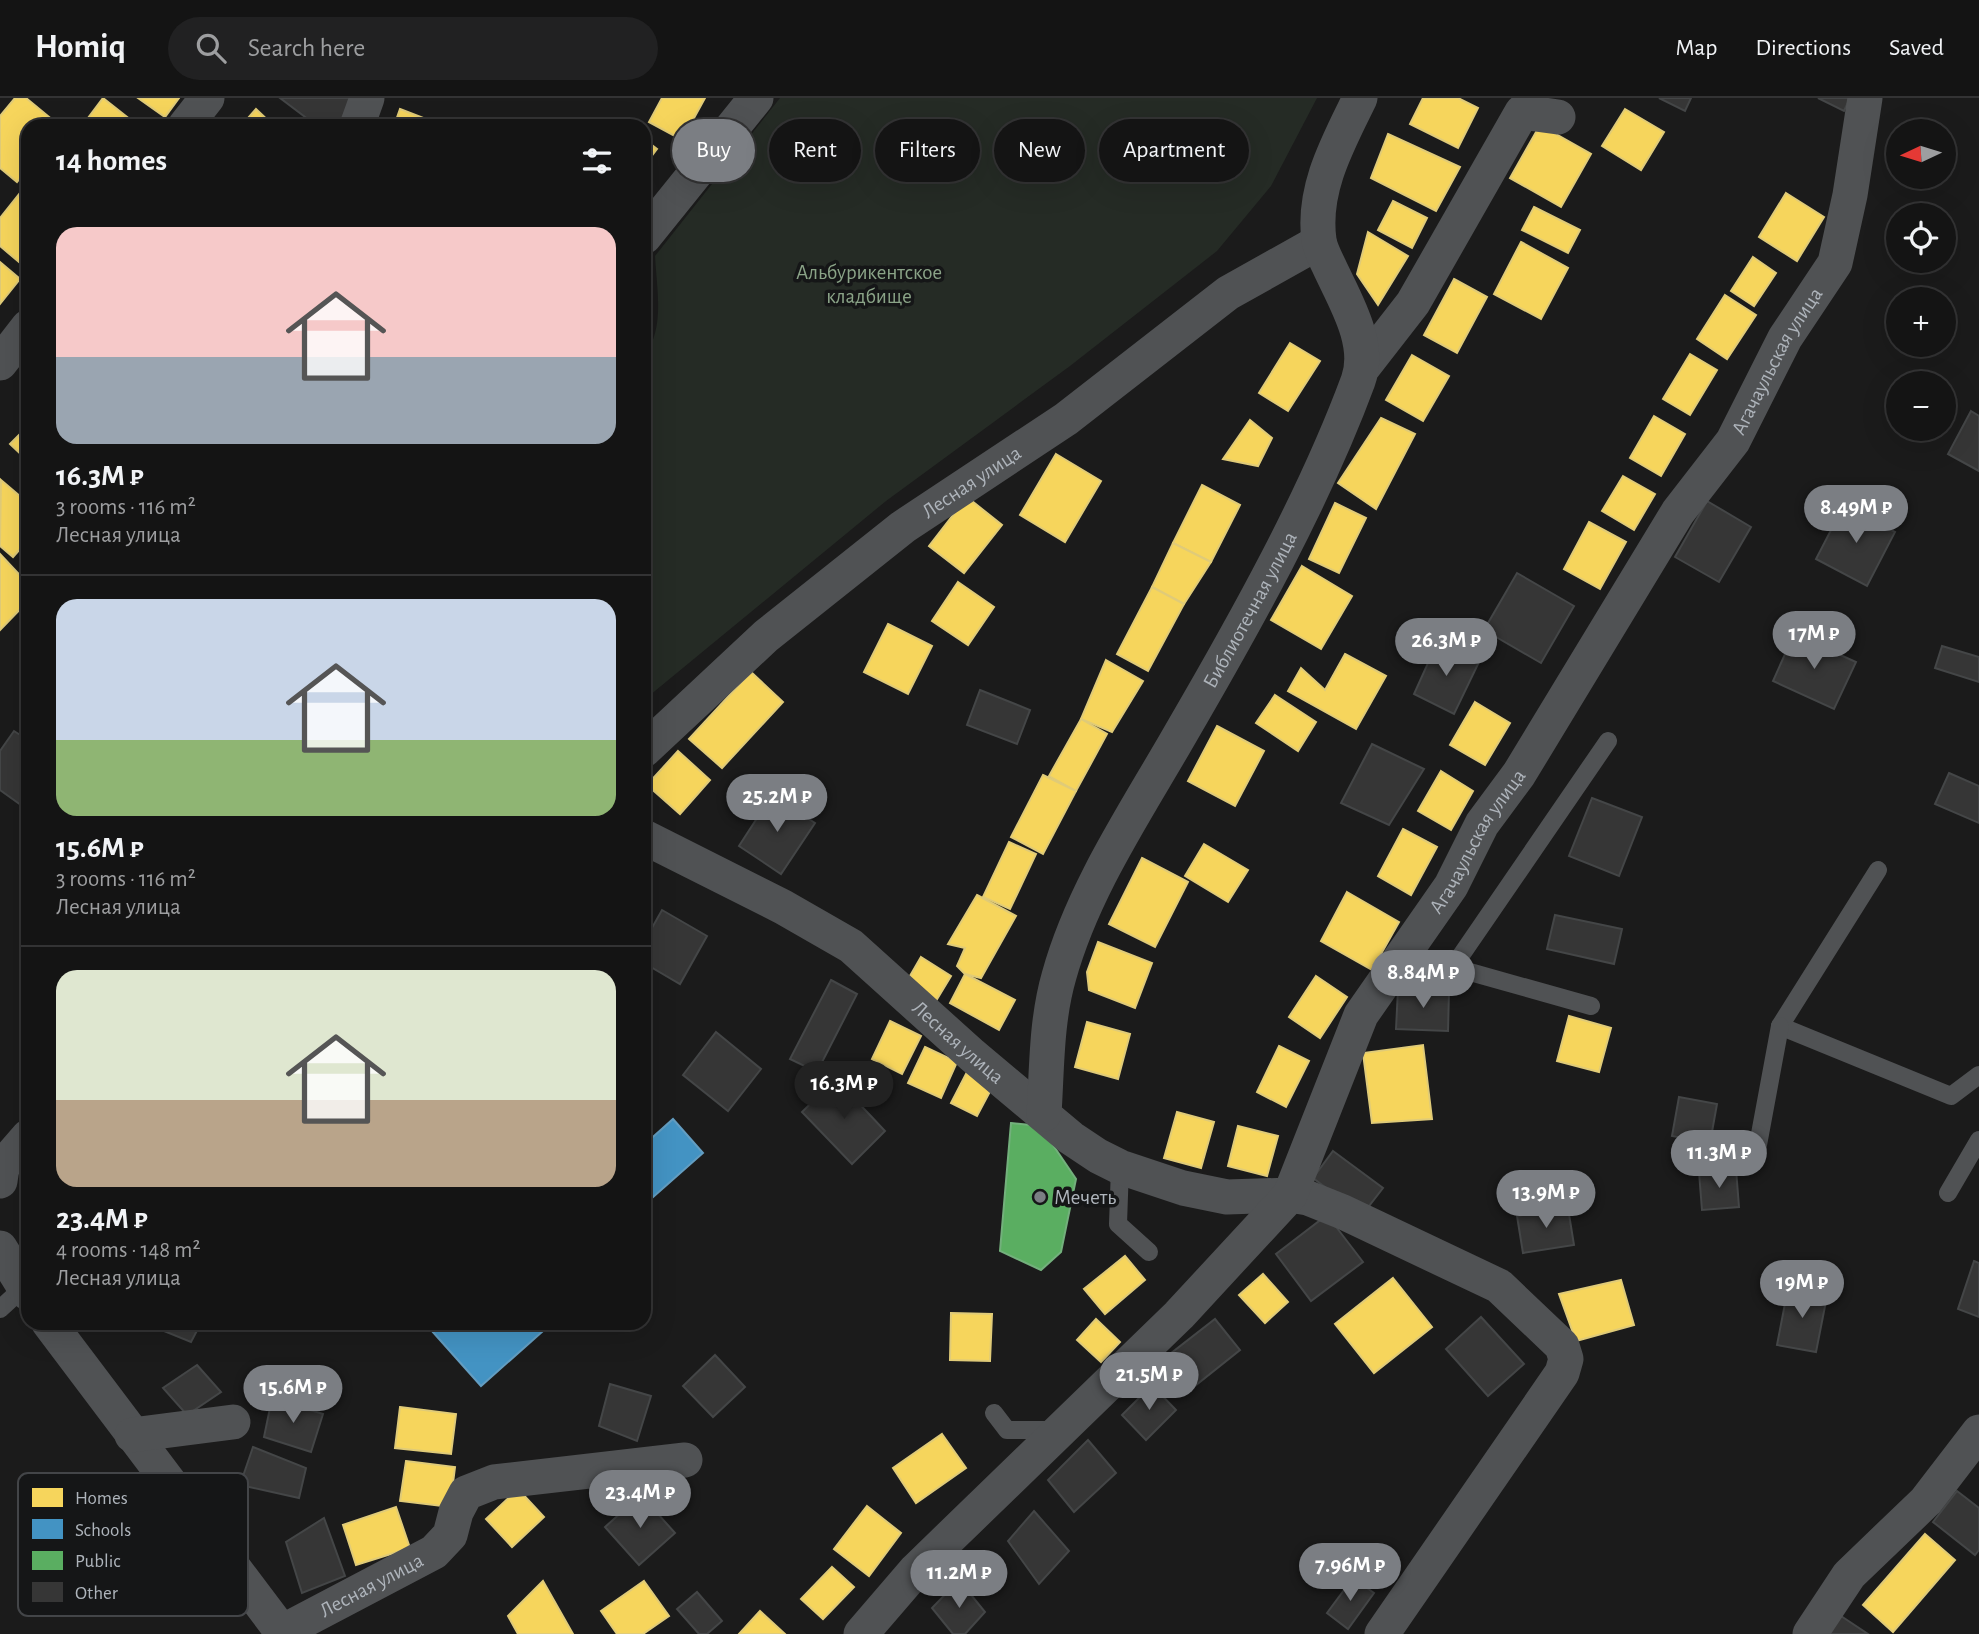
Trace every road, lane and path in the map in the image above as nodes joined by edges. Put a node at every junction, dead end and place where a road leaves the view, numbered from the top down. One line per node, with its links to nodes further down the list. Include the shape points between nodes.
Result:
1 (207, 98): 7 (street)
2 (367, 98): 8 (street)
3 (756, 98): 9 (street)
4 (1360, 98): 10 (street, via 1318,201)
5 (1864, 98): 18 (street, Агачаульская улица, via 1835,263 1784,338 1733,441 1678,512)
6 (1558, 117): 13 (street, via 1522,112 1413,303)
7 (190, 119)
8 (360, 119)
9 (651, 228)
10 (1319, 242): 13 (street, via 1356,325); 15 (street, Лесная улица, via 1228,293 1066,419 903,527 766,636)
11 (21, 336): 12 (street)
12 (0, 363)
13 (1364, 366): 23 (street, Библиотечная улица, via 1294,523 1106,865 1074,935 1050,1013)
14 (1608, 741): 19 (lane)
15 (651, 743)
16 (651, 841): 23 (street, Лесная улица, via 850,946)
17 (1878, 870): 21 (lane)
18 (1406, 954): 19 (lane); 30 (street, Агачаульская улица, via 1361,1015)
19 (1453, 967): 20 (lane)
20 (1591, 1006)
21 (1780, 1026): 22 (lane, via 1951,1096); 26 (lane)
22 (1979, 1075)
23 (1044, 1114): 27 (street, Лесная улица, via 1071,1138)
24 (1979, 1140): 29 (lane)
25 (21, 1146): 28 (street)
26 (1755, 1161)
27 (1120, 1167): 30 (street, Лесная улица, via 1227,1197); 32 (lane, via 1118,1224)
28 (1, 1172)
29 (1948, 1193)
30 (1290, 1195): 37 (street, Агачаульская улица, via 1179,1315); 45 (street, Лесная улица, via 1343,1212 1499,1286 1562,1346 1566,1359 1563,1373)
31 (0, 1248): 33 (street)
32 (1149, 1252)
33 (17, 1297)
34 (54, 1330): 39 (street, Лесная улица)
35 (994, 1413): 37 (lane, via 1007,1430)
36 (233, 1422): 39 (street)
37 (1062, 1430): 44 (street, Агачаульская улица, via 916,1570)
38 (1979, 1432): 46 (street, via 1926,1501 1849,1575)
39 (132, 1435): 41 (street, Лесная улица)
40 (685, 1460): 43 (street, Лесная улица, via 494,1482 466,1493 450,1535 434,1552)
41 (161, 1473)
42 (248, 1587): 43 (street, Лесная улица)
43 (283, 1633)
44 (861, 1634)
45 (1382, 1634)
46 (1810, 1634)

